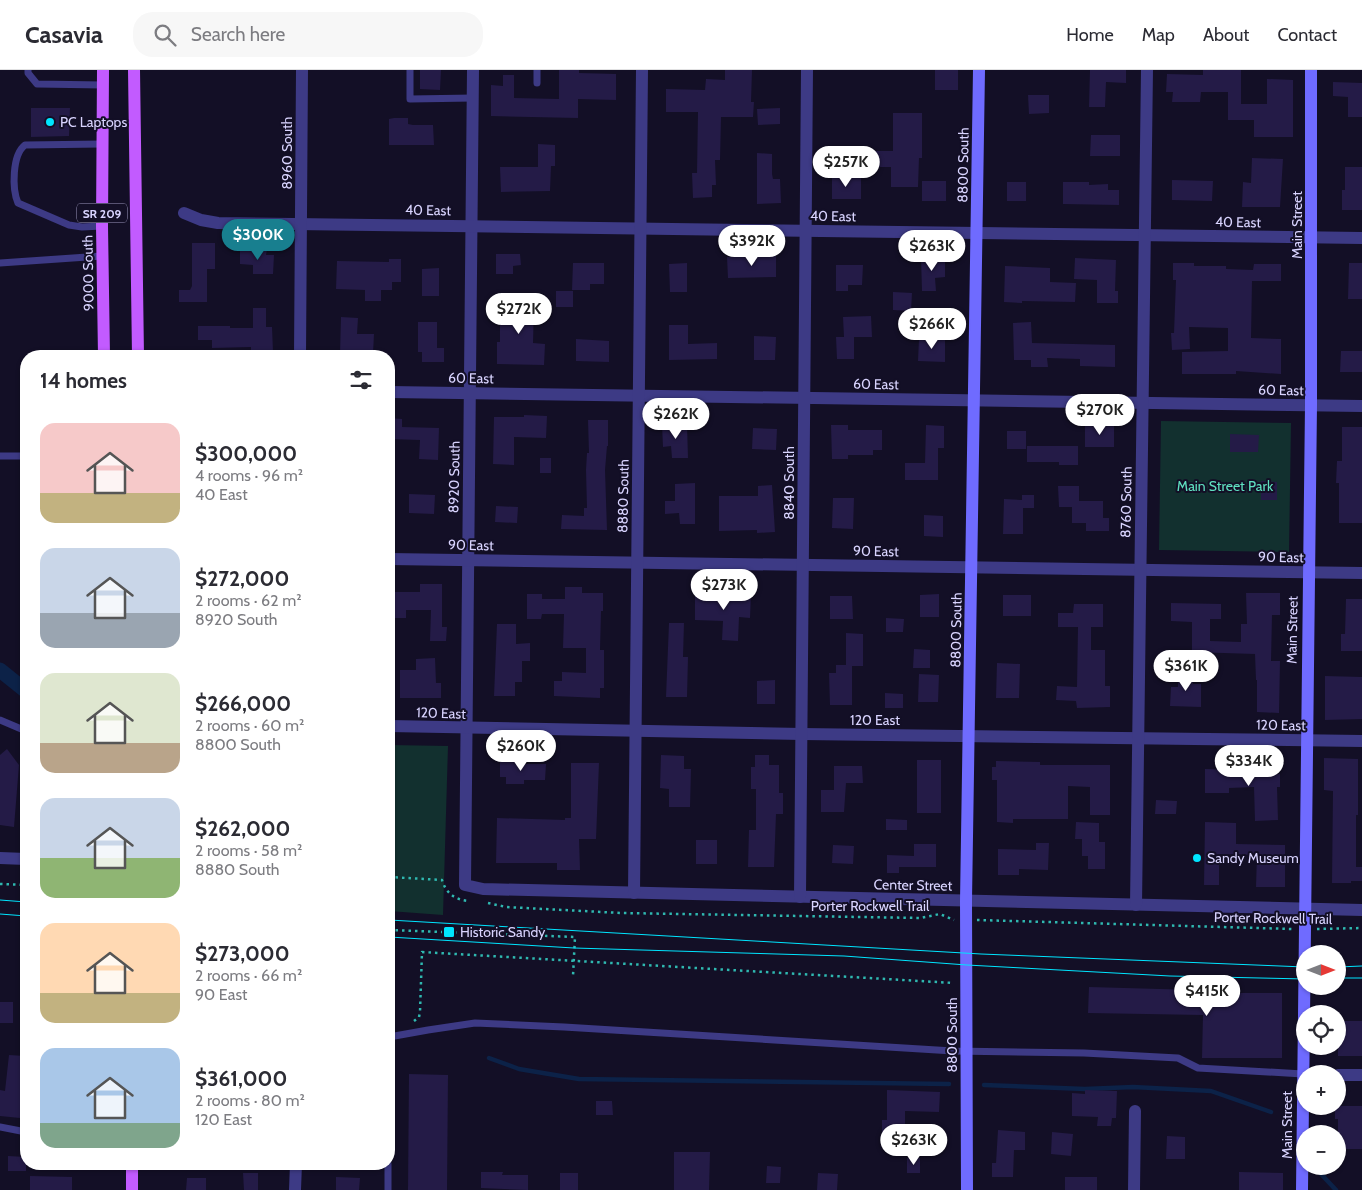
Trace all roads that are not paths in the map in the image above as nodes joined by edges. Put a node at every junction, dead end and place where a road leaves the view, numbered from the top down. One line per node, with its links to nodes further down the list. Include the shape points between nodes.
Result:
1 (28, 70): 14 (lane, via 37,84)
2 (103, 70): 14 (main road, 9000 South / SR 209)
3 (134, 70): 30 (main road, SR 209)
4 (302, 70): 18 (street, 8960 South)
5 (410, 70): 15 (lane, via 410,99)
6 (473, 70): 15 (street, 8920 South)
7 (537, 70): 13 (lane)
8 (642, 70): 21 (street, 8880 South)
9 (808, 70): 22 (street, 8840 South)
10 (979, 70): 23 (street, 8800 South)
11 (1147, 70): 24 (street, 8760 South)
12 (1311, 70): 25 (street, Main Street)
13 (537, 83)
14 (103, 85): 16 (main road, 9000 South / SR 209)
15 (473, 98): 20 (street, 8920 South)
16 (102, 144): 19 (main road, 9000 South / SR 209); 19 (lane, via 25,145 18,155 14,177 18,203 69,225)
17 (184, 213): 18 (street, 40 East, via 218,222)
18 (301, 223): 20 (street, 40 East); 31 (street, 8960 South)
19 (102, 226): 27 (main road, 9000 South / SR 209)
20 (471, 226): 21 (street, 40 East); 33 (street, 8920 South)
21 (640, 228): 22 (street, 40 East); 34 (street, 8880 South)
22 (806, 231): 23 (street, 40 East); 35 (street, 8840 South)
23 (977, 233): 24 (street, 40 East); 36 (street, 8800 South)
24 (1145, 235): 25 (street, 40 East); 37 (street, 8760 South)
25 (1312, 238): 26 (street, 40 East); 38 (street, Main Street)
26 (1362, 238)
27 (102, 256): 28 (lane); 29 (main road, 9000 South / SR 209)
28 (0, 263)
29 (104, 350)
30 (138, 350)
31 (300, 350)
32 (395, 392): 33 (street, 60 East)
33 (470, 393): 34 (street, 60 East); 43 (street, 8920 South)
34 (639, 395): 35 (street, 60 East); 44 (street, 8880 South)
35 (805, 398): 36 (street, 60 East); 45 (street, 8840 South)
36 (974, 400): 37 (street, 60 East); 46 (street, 8800 South)
37 (1143, 403): 38 (street, 60 East); 47 (street, 8760 South)
38 (1311, 405): 39 (street, 60 East); 48 (street, Main Street)
39 (1362, 406)
40 (0, 456): 41 (lane)
41 (20, 456)
42 (395, 559): 43 (street, 90 East)
43 (468, 560): 44 (street, 90 East); 53 (street, 8920 South)
44 (637, 563): 45 (street, 90 East); 54 (street, 8880 South)
45 (803, 565): 46 (street, 90 East); 55 (street, 8840 South)
46 (971, 568): 47 (street, 90 East); 56 (street, 8800 South)
47 (1140, 570): 48 (street, 90 East); 57 (street, 8760 South)
48 (1308, 573): 49 (street, 90 East); 58 (street, Main Street)
49 (1362, 573)
50 (0, 720): 52 (lane)
51 (395, 726): 53 (street, 120 East)
52 (20, 728)
53 (466, 728): 54 (street, 120 East); 62 (street, 8920 South)
54 (636, 731): 55 (street, 120 East); 63 (street, 8880 South)
55 (802, 734): 56 (street, 120 East); 64 (street, 8840 South)
56 (969, 736): 57 (street, 120 East); 65 (street, 8800 South)
57 (1138, 738): 58 (street, 120 East); 66 (street, 8760 South)
58 (1306, 740): 59 (street, 120 East); 67 (street, Main Street)
59 (1362, 741)
60 (0, 858): 61 (street)
61 (20, 859)
62 (465, 885): 63 (street, Center Street, via 483,889)
63 (634, 893): 64 (street, Center Street)
64 (800, 897): 65 (street, Center Street)
65 (966, 901): 66 (street, Center Street); 70 (street, 8800 South)
66 (1136, 905): 67 (street, Center Street)
67 (1304, 909): 68 (street, Center Street); 71 (street, Main Street)
68 (1362, 910)
69 (395, 1036): 70 (lane, via 475,1023)
70 (967, 1052): 72 (lane, via 1178,1058 1198,1068); 85 (street, 8800 South)
71 (1304, 1065)
72 (1296, 1074)
73 (1346, 1075): 74 (street)
74 (1362, 1075)
75 (1135, 1111): 86 (street)
76 (1303, 1115): 87 (street, Main Street)
77 (0, 1127): 78 (lane)
78 (20, 1131)
79 (132, 1170): 82 (main road)
80 (296, 1170): 83 (street)
81 (388, 1170): 84 (lane)
82 (132, 1190)
83 (295, 1190)
84 (388, 1190)
85 (967, 1190)
86 (1134, 1190)
87 (1302, 1190)

